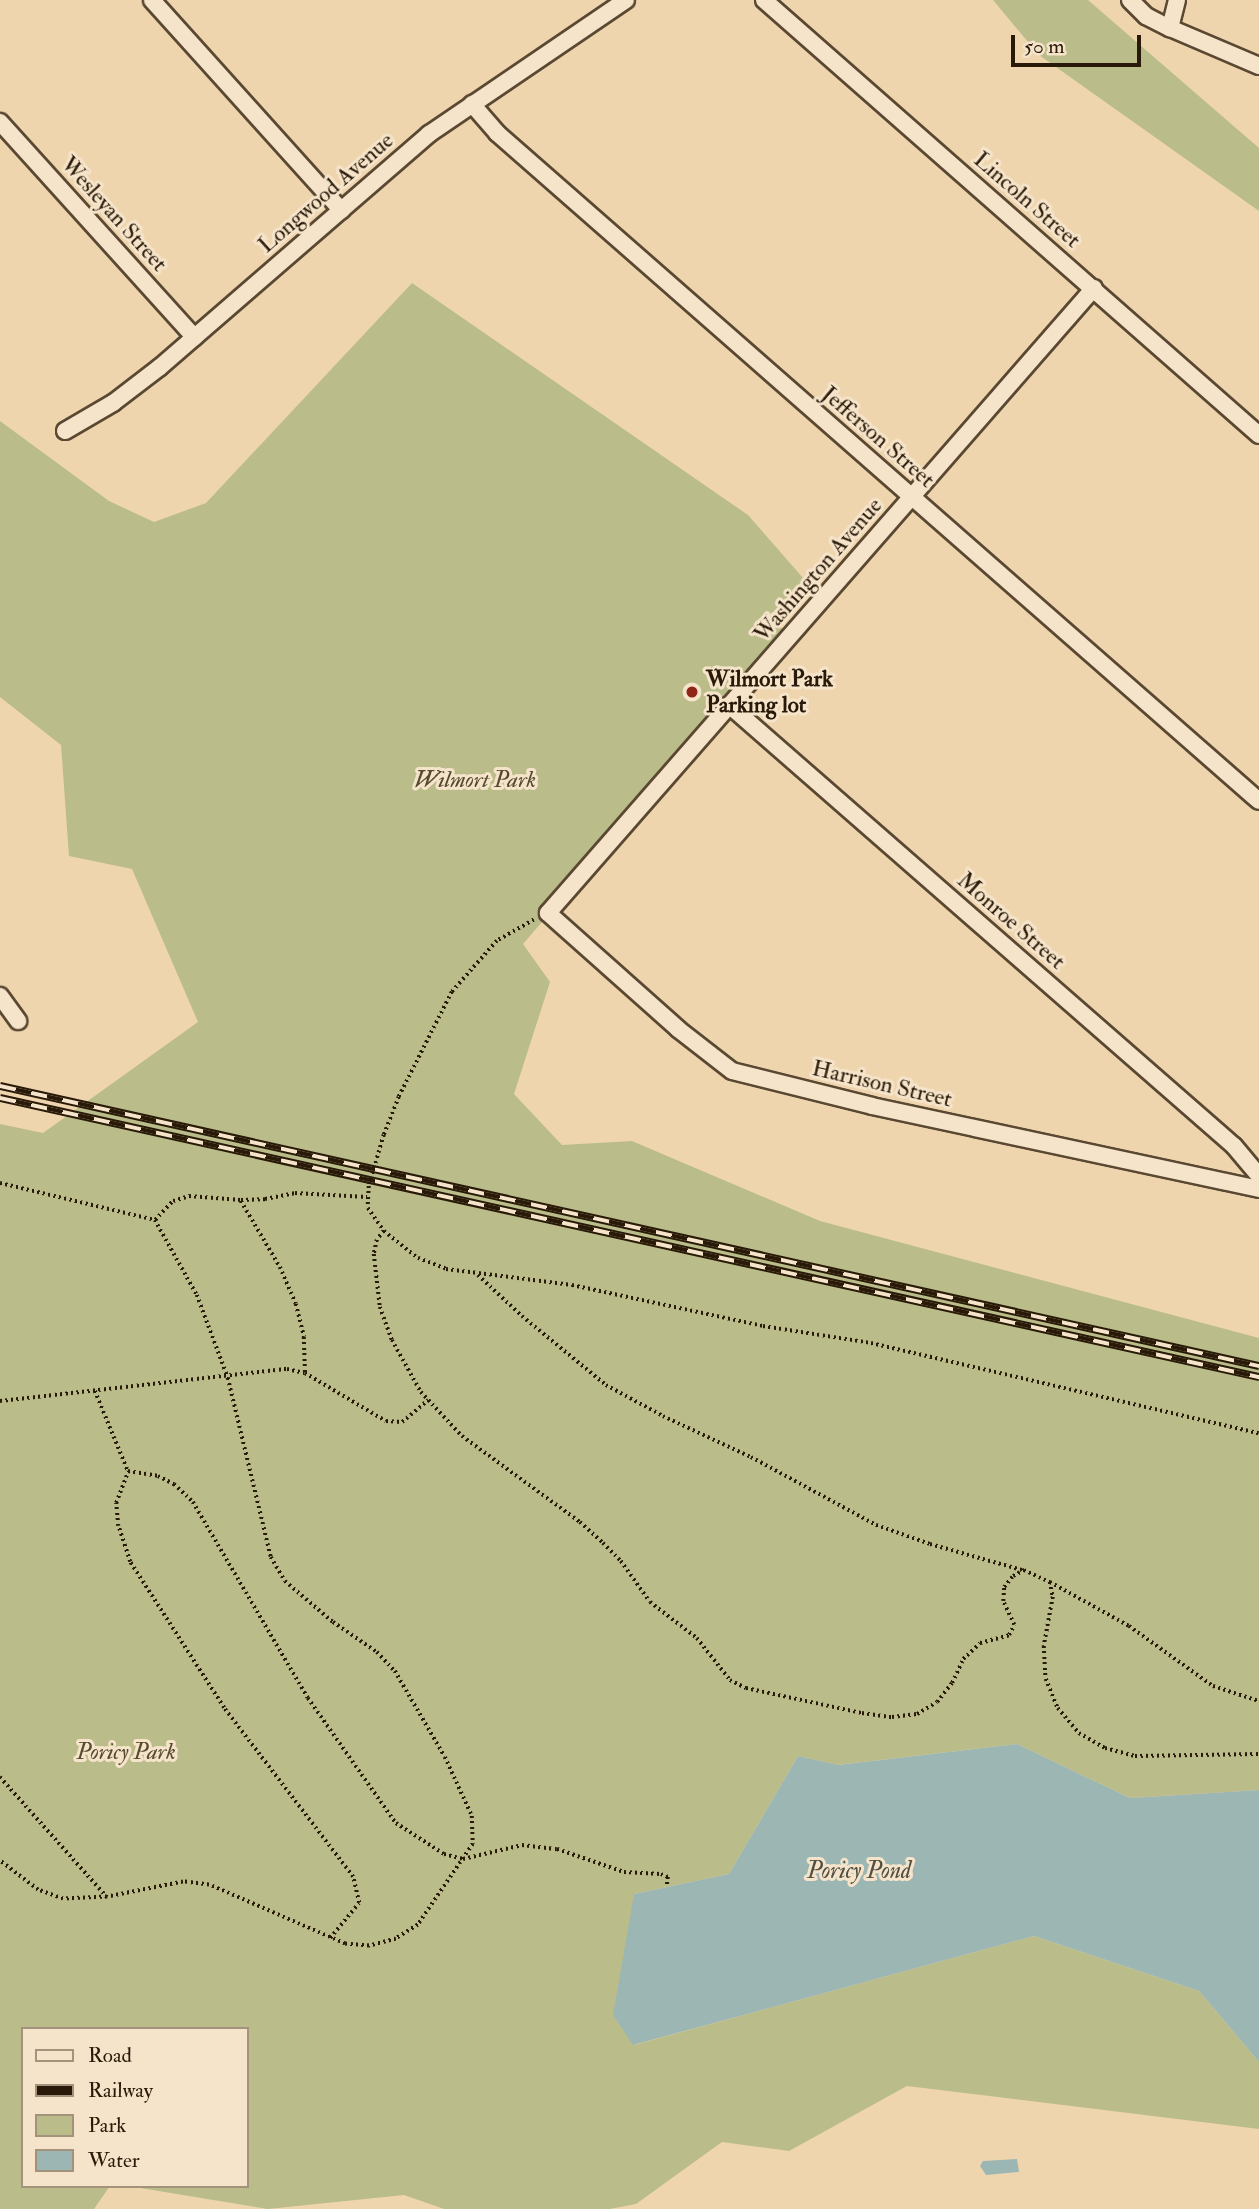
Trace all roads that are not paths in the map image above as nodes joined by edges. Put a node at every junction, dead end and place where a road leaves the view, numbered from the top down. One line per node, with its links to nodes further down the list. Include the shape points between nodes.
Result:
1 (152, 0): 10 (street)
2 (626, 0): 8 (street, Longwood Avenue)
3 (764, 0): 11 (street, Lincoln Street)
4 (1130, 0): 6 (street, via 1146,16)
5 (1177, 0): 6 (street)
6 (1170, 28): 7 (street)
7 (1259, 66)
8 (472, 104): 10 (street, Longwood Avenue, via 429,134); 15 (street, Jefferson Street, via 507,142)
9 (0, 122): 12 (street, Wesleyan Street)
10 (341, 210): 12 (street, Longwood Avenue)
11 (1094, 288): 14 (street, Lincoln Street); 15 (street, Washington Avenue)
12 (194, 337): 13 (street, Longwood Avenue, via 113,403)
13 (65, 431)
14 (1259, 435)
15 (912, 497): 16 (street, Washington Avenue); 17 (street, Jefferson Street)
16 (729, 705): 18 (street, Washington Avenue); 21 (street, Monroe Street, via 1234,1146)
17 (1259, 801)
18 (548, 913): 22 (street, Harrison Street, via 732,1071 872,1106)
19 (0, 996): 20 (street)
20 (18, 1021)
21 (1259, 1176)
22 (1259, 1189)

